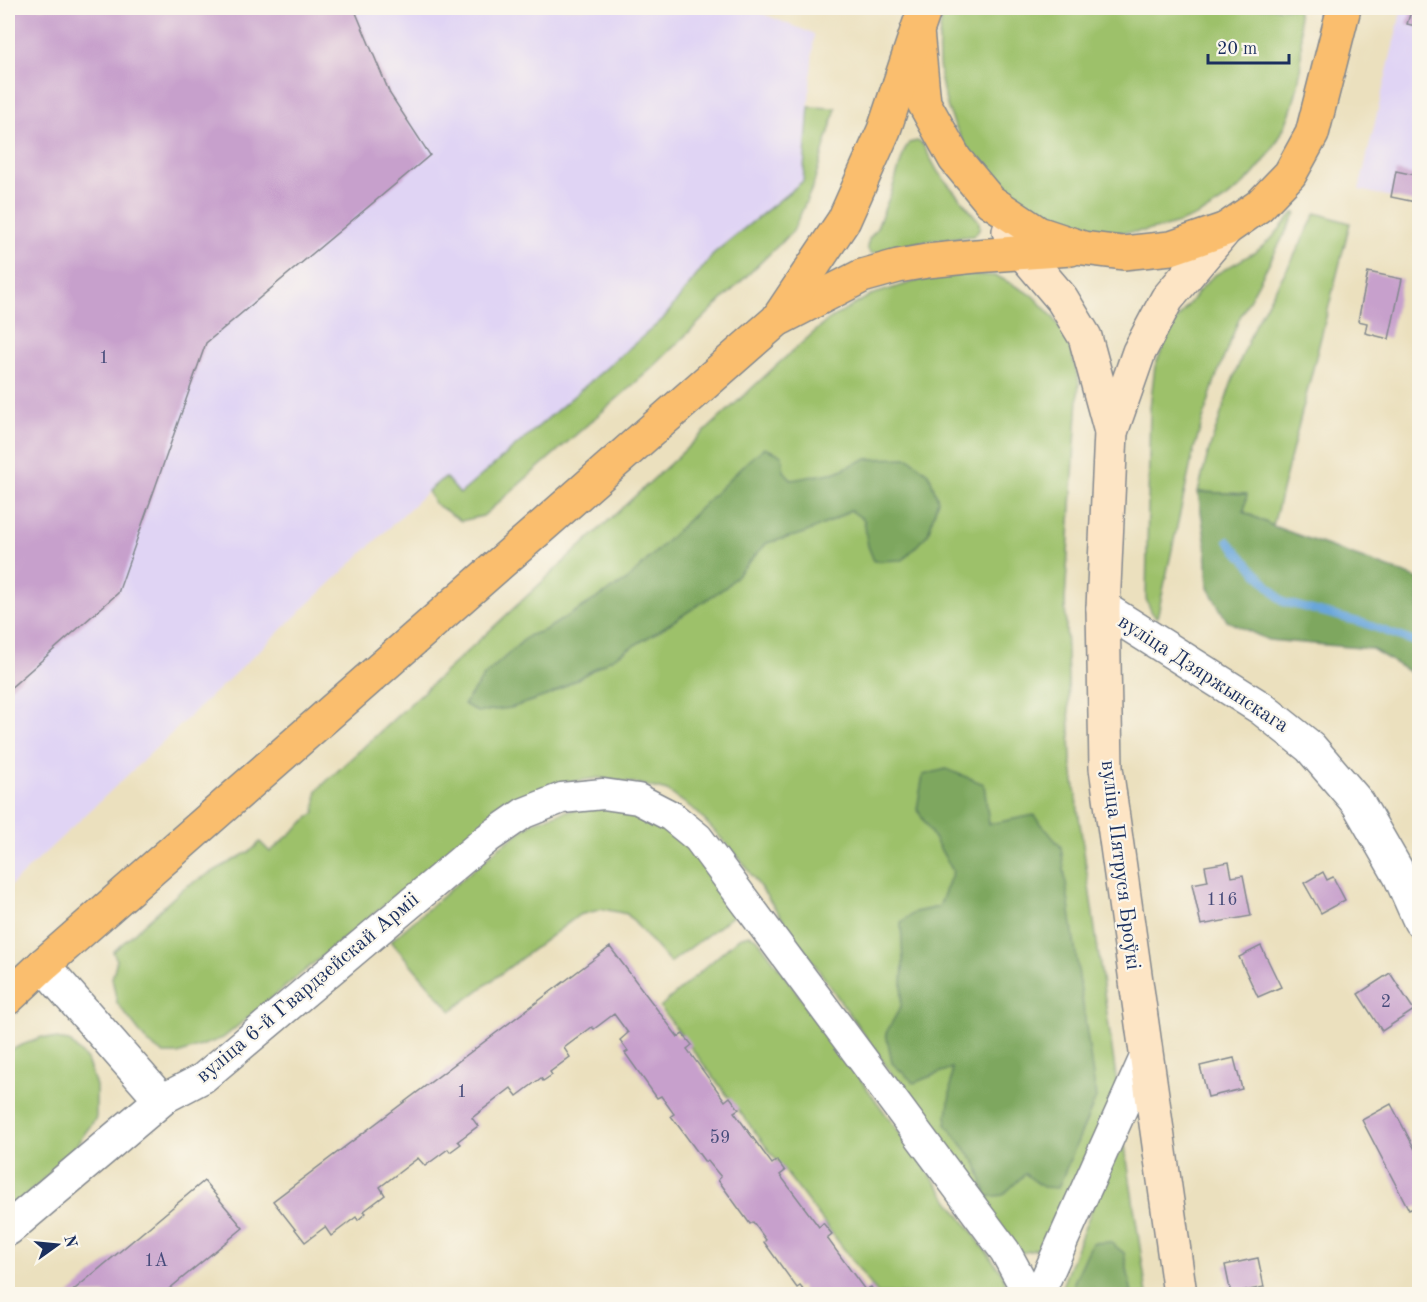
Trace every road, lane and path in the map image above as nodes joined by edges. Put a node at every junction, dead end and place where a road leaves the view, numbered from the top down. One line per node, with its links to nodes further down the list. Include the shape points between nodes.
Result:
1 (1322, 8): 4 (main road, via 1327,34)
2 (1344, 8): 4 (main road)
3 (921, 19): 5 (main road, via 924,103 955,159); 9 (main road, via 884,130 844,220)
4 (1326, 84): 6 (main road, via 1312,134 1290,174 1259,206)
5 (990, 201): 7 (main road, via 1038,233); 8 (main road, вуліца Пятруся Броўкі)
6 (1226, 229): 7 (main road, via 1171,248 1123,253); 10 (main road, вуліца Пятруся Броўкі, via 1167,299 1139,352)
7 (1083, 248): 8 (main road)
8 (1023, 253): 9 (main road, via 898,266 862,276); 10 (main road, вуліца Пятруся Броўкі, via 1062,300 1085,337)
9 (777, 320): 13 (main road)
10 (1111, 432): 11 (main road, вуліца Пятруся Броўкі)
11 (1103, 608): 12 (street, вуліца Дзяржынскага, via 1261,708 1310,747 1358,802 1400,876); 15 (main road, вуліца Пятруся Броўкі, via 1106,768)
12 (1419, 921)
13 (43, 965): 14 (main road); 16 (street)
14 (8, 998)
15 (1146, 1054): 19 (street); 20 (main road, вуліца Пятруся Броўкі)
16 (160, 1100): 17 (street, вуліца 6-й Гвардзейскай Арміі); 18 (street, вуліца 6-й Гвардзейскай Арміі, via 203,1078 488,838 524,813 562,798 603,794 638,799 671,816 698,838 1005,1251)
17 (8, 1229)
18 (1026, 1294)
19 (1039, 1294)
20 (1180, 1294)

